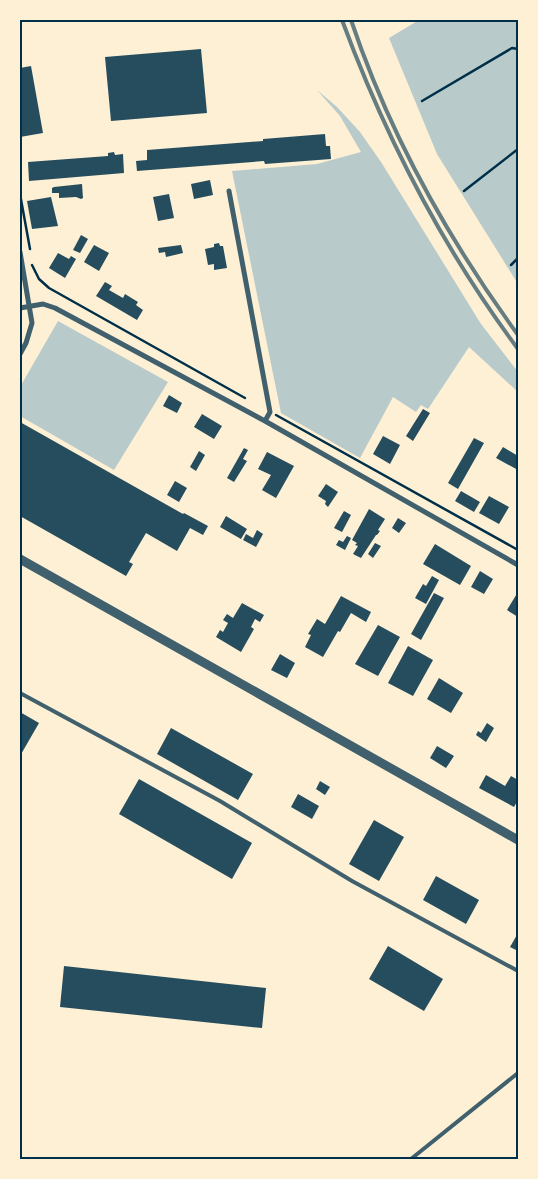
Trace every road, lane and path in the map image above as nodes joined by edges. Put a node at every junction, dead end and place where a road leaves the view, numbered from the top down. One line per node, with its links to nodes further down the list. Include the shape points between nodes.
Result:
1 (518, 49): 2 (path, via 512,48)
2 (422, 101)
3 (518, 149): 5 (path)
4 (229, 190): 14 (street)
5 (464, 191)
6 (20, 194): 13 (path, via 32,265 43,284)
7 (20, 252): 10 (street)
8 (518, 258): 9 (path)
9 (511, 265)
10 (30, 307): 11 (street); 12 (street, via 32,323); 15 (street, via 43,304 55,308)
11 (20, 308)
12 (20, 354)
13 (247, 400)
14 (270, 412): 15 (street); 16 (path)
15 (265, 421): 18 (street)
16 (518, 550)
17 (20, 559): 20 (street)
18 (518, 565)
19 (20, 693): 21 (lane, via 220,801 352,881)
20 (518, 840)
21 (518, 971)
22 (518, 1073): 23 (lane)
23 (411, 1159)

